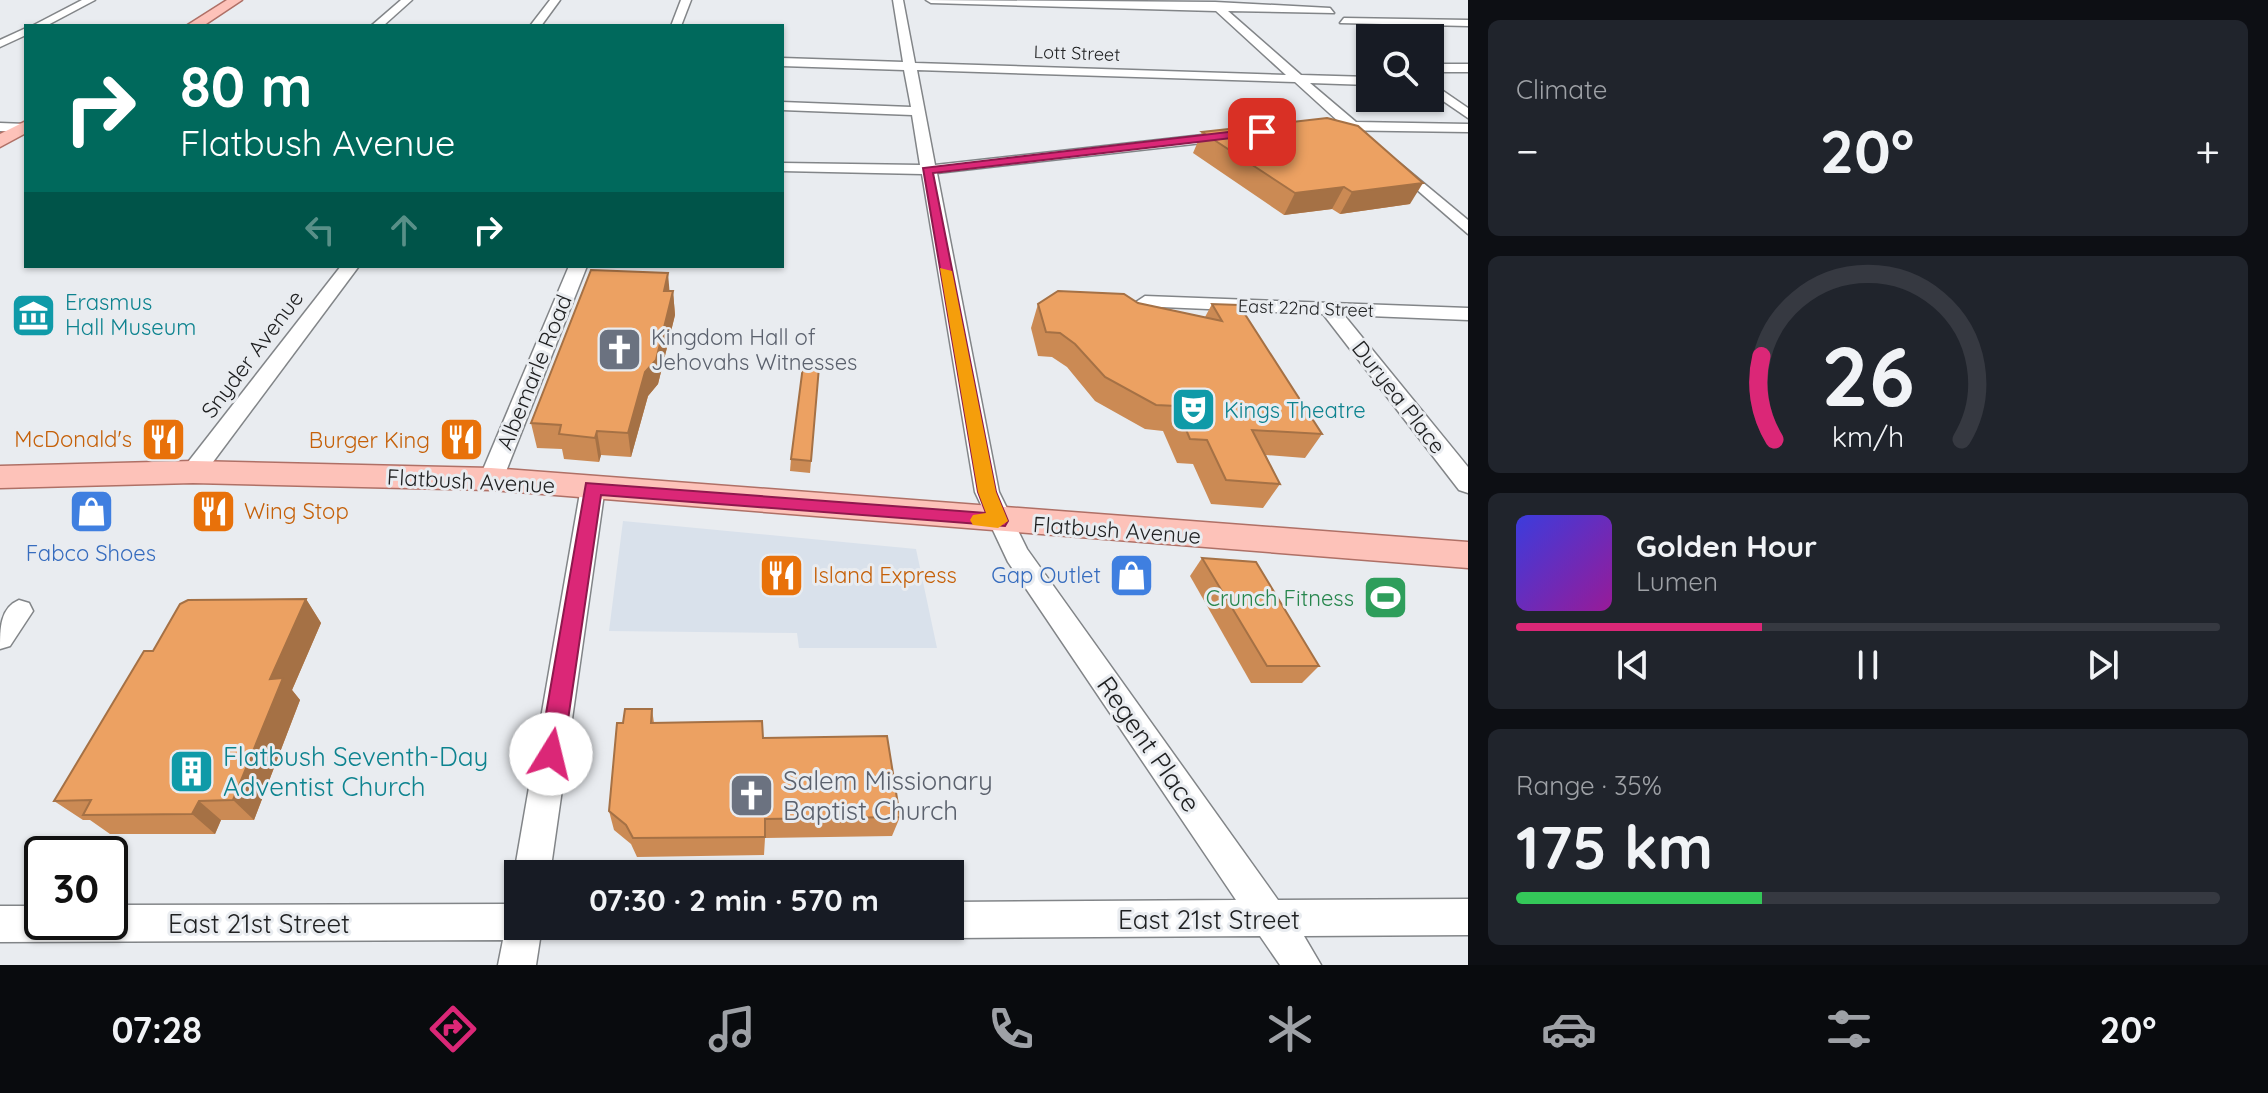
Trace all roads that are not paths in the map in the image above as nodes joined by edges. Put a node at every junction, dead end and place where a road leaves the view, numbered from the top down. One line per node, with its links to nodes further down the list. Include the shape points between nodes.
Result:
1 (90, 0): 13 (street)
2 (236, 0): 14 (main road)
3 (407, 0): 15 (street)
4 (555, 0): 16 (street)
5 (686, 0): 17 (street)
6 (898, 0): 22 (street, Regent Place)
7 (931, 0): 9 (street)
8 (1316, 0): 10 (street)
9 (1213, 4): 10 (street); 25 (street)
10 (1330, 11): 11 (street)
11 (1344, 21): 12 (street); 18 (street)
12 (1468, 23)
13 (41, 24)
14 (196, 24)
15 (378, 24)
16 (537, 24)
17 (677, 24)
18 (1356, 30)
19 (24, 32): 20 (street)
20 (0, 44)
21 (784, 62): 22 (street, Lott Street)
22 (910, 66): 25 (street, Lott Street); 29 (street, Regent Place)
23 (1444, 68): 24 (street)
24 (1468, 68)
25 (1298, 78): 26 (street, Lott Street); 31 (street)
26 (1356, 80)
27 (1444, 96): 30 (street)
28 (784, 106): 29 (street)
29 (917, 111): 42 (street, Regent Place)
30 (1468, 114)
31 (1352, 126): 34 (street); 35 (street); 39 (street)
32 (0, 127): 33 (street)
33 (24, 128)
34 (1303, 128)
35 (1468, 128)
36 (24, 129): 38 (main road)
37 (1245, 134): 42 (street)
38 (0, 142)
39 (1373, 144)
40 (1384, 155): 43 (street)
41 (784, 167): 42 (street)
42 (927, 170): 56 (street, Regent Place, via 987,492)
43 (1444, 207): 44 (street); 45 (street)
44 (1468, 208)
45 (1468, 229)
46 (348, 268): 51 (street, Snyder Avenue)
47 (577, 268): 53 (street, Albemarle Road)
48 (1145, 302): 49 (street, East 22nd Street)
49 (1329, 309): 50 (street, East 22nd Street); 54 (street, Duryea Place)
50 (1468, 314)
51 (193, 472): 52 (main road, Flatbush Avenue); 53 (main road, Flatbush Avenue)
52 (0, 477)
53 (491, 479): 55 (main road, Flatbush Avenue)
54 (1468, 484)
55 (593, 487): 56 (main road, Flatbush Avenue); 60 (street)
56 (998, 521): 57 (main road, Flatbush Avenue); 62 (street, Regent Place)
57 (1468, 555)
58 (19, 611): 59 (street)
59 (0, 637)
60 (534, 860)
61 (1468, 917): 62 (street, East 21st Street)
62 (1272, 919): 63 (street, East 21st Street); 68 (street, Regent Place)
63 (964, 920)
64 (504, 922): 65 (street, East 21st Street)
65 (0, 924)
66 (521, 940): 67 (street)
67 (517, 965)
68 (1302, 965)

